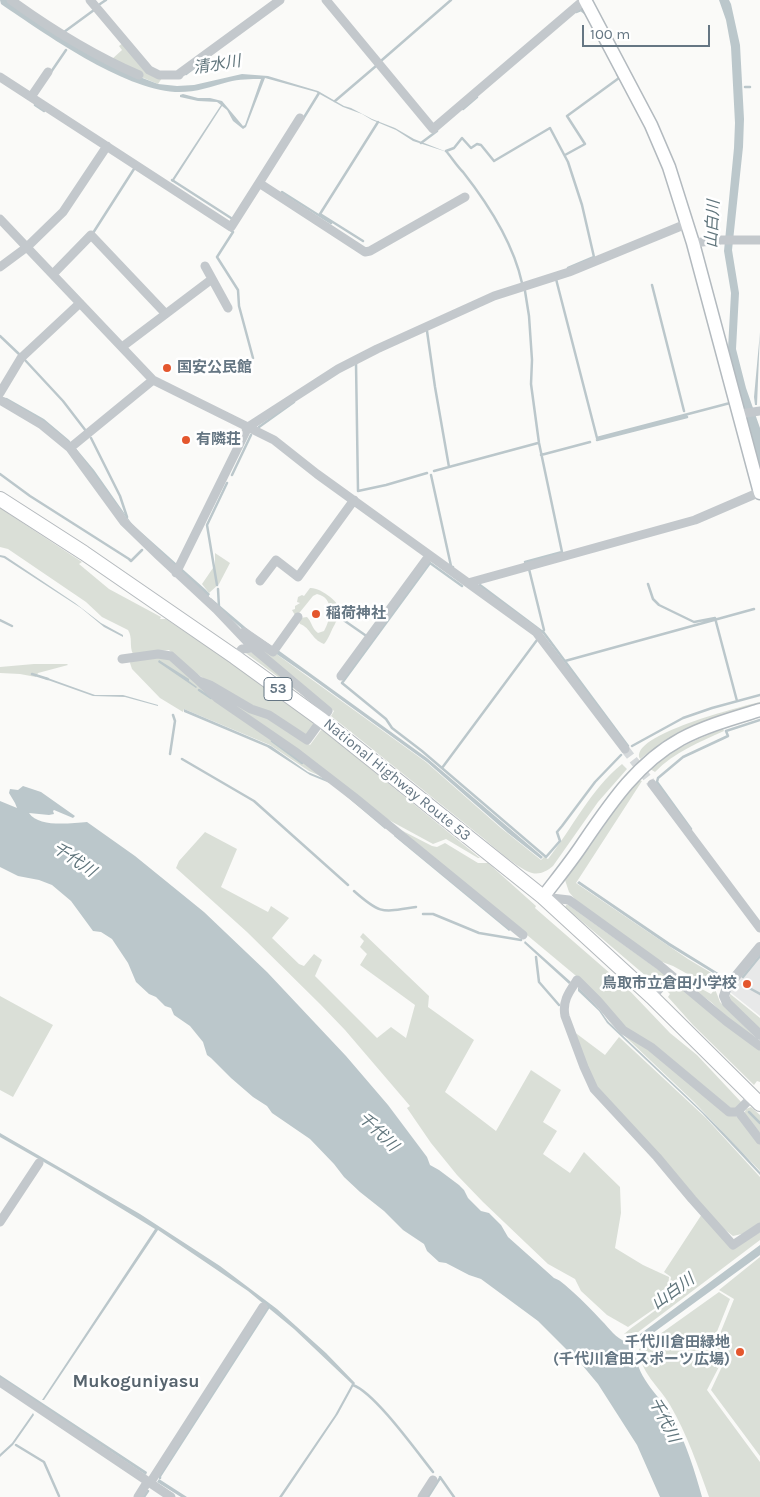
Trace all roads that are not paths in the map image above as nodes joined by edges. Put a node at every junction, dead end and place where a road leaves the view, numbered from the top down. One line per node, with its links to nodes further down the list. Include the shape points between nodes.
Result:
1 (11, 0): 7 (street, via 62,35)
2 (90, 0): 3 (street, via 149,70 159,75 179,75)
3 (280, 0)
4 (326, 0): 5 (street, via 433,129)
5 (585, 0): 15 (main road, via 651,124 669,167)
6 (48, 72): 9 (street)
7 (139, 75)
8 (0, 77): 9 (street)
9 (31, 97): 11 (street)
10 (300, 118): 12 (street)
11 (107, 146): 12 (street, via 231,226); 18 (street, via 63,212)
12 (259, 183): 13 (street, via 365,252)
13 (466, 197)
14 (0, 219): 18 (street)
15 (686, 224): 17 (main road); 32 (street, via 569,272 494,296 377,349 338,369)
16 (760, 240): 17 (street)
17 (693, 243): 31 (main road)
18 (27, 247): 20 (street); 21 (street)
19 (205, 266): 22 (street)
20 (0, 267)
21 (53, 274): 23 (street); 25 (street, via 91,235)
22 (212, 279): 24 (street); 25 (street)
23 (80, 303): 26 (street); 28 (street, via 21,358)
24 (228, 308)
25 (165, 313): 26 (street)
26 (122, 347): 27 (street)
27 (153, 380): 32 (street); 33 (street)
28 (0, 393)
29 (0, 400): 33 (street, via 42,425)
30 (760, 411): 31 (street)
31 (740, 414): 34 (main road)
32 (248, 427): 36 (street, via 274,440); 38 (street)
33 (70, 448): 38 (street, via 124,522)
34 (760, 492): 40 (street, via 695,520)
35 (0, 499): 44 (highway, National Highway Route 53 / 53)
36 (354, 500): 37 (street); 39 (street, via 298,577 276,560)
37 (429, 556): 40 (street); 46 (street)
38 (176, 573): 41 (street)
39 (260, 581)
40 (468, 583): 50 (street, via 536,632)
41 (222, 615): 42 (street, via 271,652); 43 (street)
42 (298, 617)
43 (253, 648): 44 (street, via 242,649); 49 (street, via 328,711)
44 (234, 657): 49 (highway, National Highway Route 53 / 53)
45 (122, 659): 47 (street, via 158,654 171,656)
46 (342, 676)
47 (199, 681): 49 (street, via 269,715 307,740); 54 (street, via 217,698 354,797)
48 (760, 710): 52 (main road, via 681,740 648,762 614,799)
49 (322, 720): 52 (highway, National Highway Route 53 / 53)
50 (625, 749)
51 (652, 784): 53 (street)
52 (543, 897): 56 (street, via 569,900); 57 (highway, National Highway Route 53 / 53)
53 (760, 928)
54 (523, 935)
55 (760, 947): 58 (street, via 727,986 724,996 727,1003)
56 (671, 976): 57 (street); 59 (street)
57 (652, 997): 60 (highway, National Highway Route 53 / 53)
58 (760, 1035)
59 (760, 1046)
60 (756, 1100): 61 (street)
61 (738, 1112): 62 (street); 65 (street, via 725,1109 651,1047 624,1030 577,980 566,998 564,1016 594,1089 733,1245)
62 (760, 1140)
63 (39, 1163): 64 (street)
64 (0, 1222)
65 (760, 1228)
66 (263, 1307): 69 (street)
67 (0, 1382): 69 (street)
68 (434, 1480): 72 (street)
69 (149, 1482): 70 (street); 71 (street)
70 (138, 1497)
71 (171, 1497)
72 (422, 1497)

